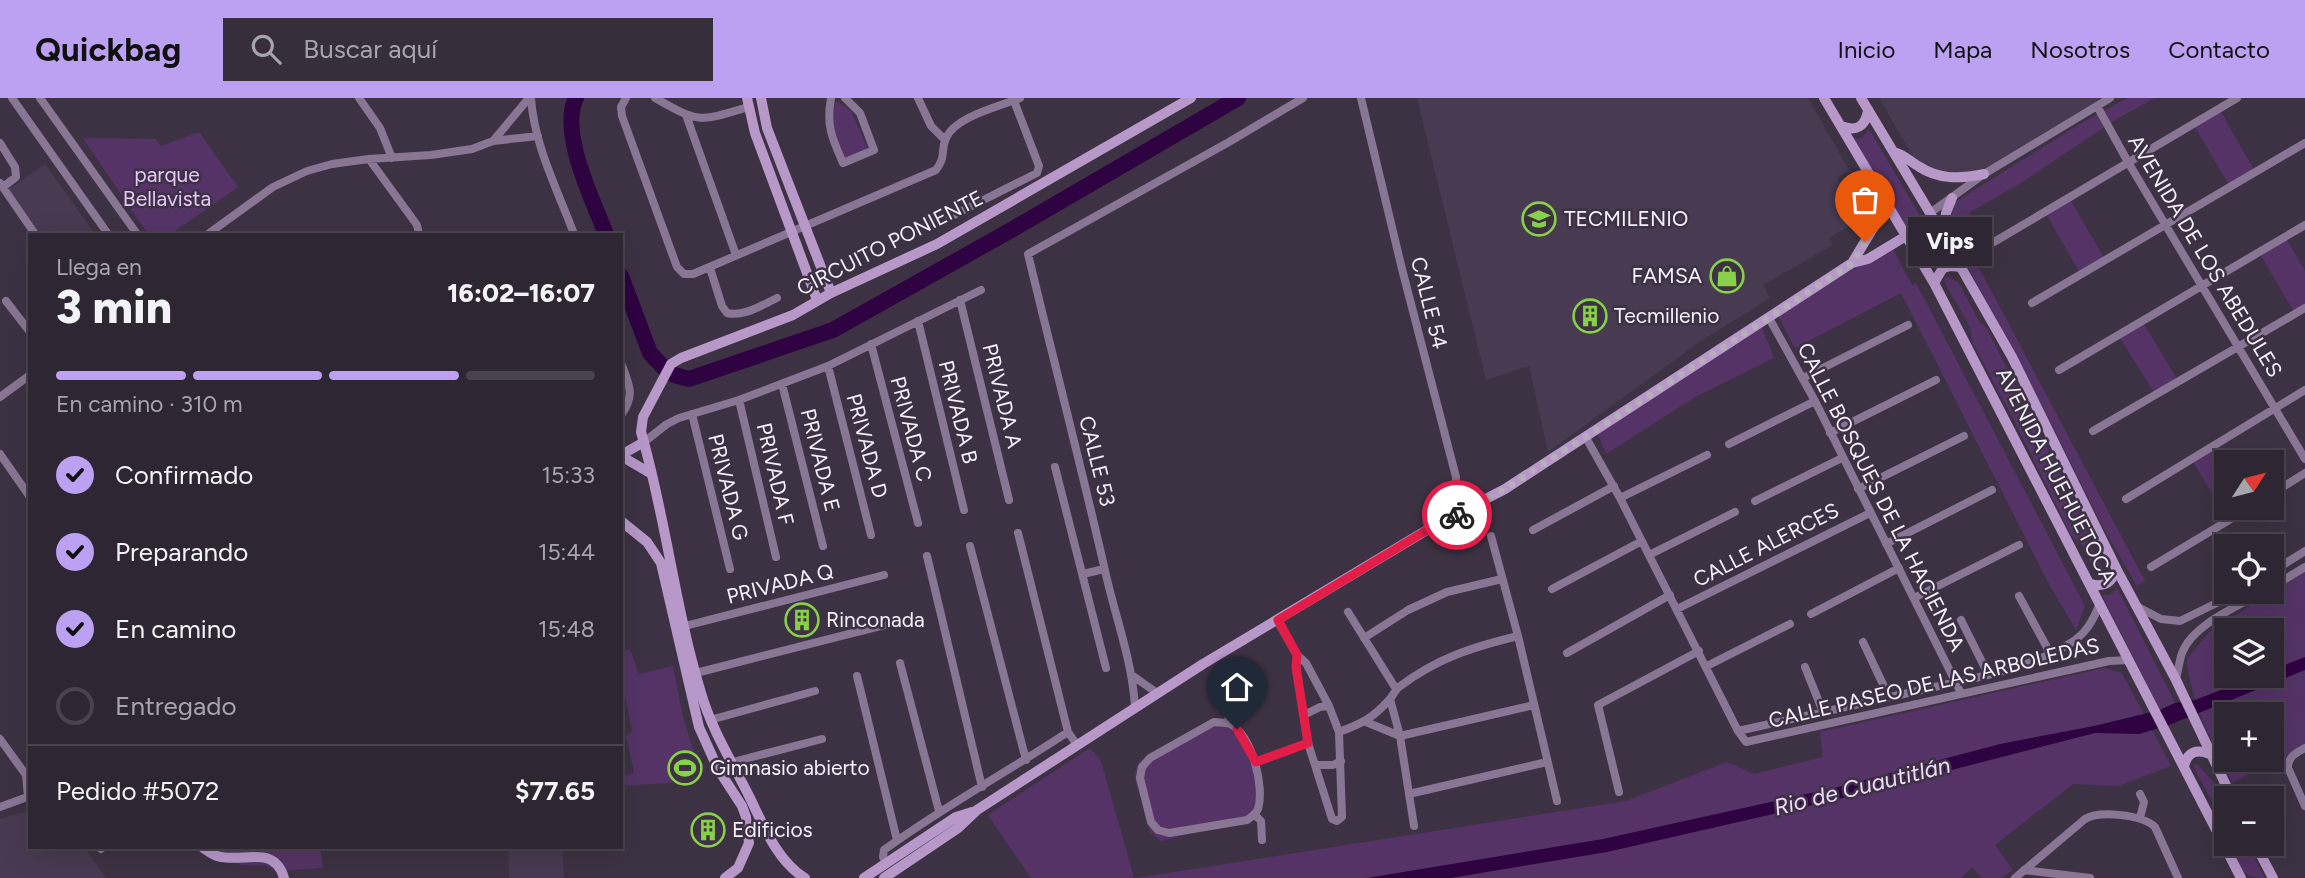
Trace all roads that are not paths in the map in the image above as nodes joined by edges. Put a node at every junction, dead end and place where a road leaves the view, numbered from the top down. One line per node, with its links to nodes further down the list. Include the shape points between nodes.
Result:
1 (12, 98): 44 (street)
2 (40, 98): 45 (street)
3 (359, 98): 30 (street, via 380,128)
4 (530, 98): 24 (street); 26 (street)
5 (626, 98): 55 (street, via 622,116 677,267 684,274)
6 (655, 98): 22 (street)
7 (761, 98): 40 (main road, via 767,128)
8 (831, 98): 9 (street, via 829,129 843,163 873,150 860,113)
9 (845, 98)
10 (918, 98): 25 (street, via 931,126)
11 (1191, 98): 59 (main road, CIRCUITO PONIENTE, via 937,244)
12 (1303, 98): 135 (street, CALLE 53, via 1028,254)
13 (1361, 98): 113 (street, CALLE 54, via 1456,477)
14 (1824, 98): 23 (main road, AVENIDA HUEHUETOCA)
15 (1861, 98): 21 (main road, AVENIDA HUEHUETOCA)
16 (2110, 98): 20 (street)
17 (2237, 98): 32 (street)
18 (1017, 99): 25 (street, via 962,120); 38 (street, via 1039,166 1037,173)
19 (747, 102): 22 (street, via 716,117); 42 (main road)
20 (2097, 106): 32 (street, AVENIDA DE LOS ABEDULES); 33 (street)
21 (1868, 111): 23 (main road, via 1860,128); 29 (main road, AVENIDA HUEHUETOCA)
22 (686, 116): 52 (street)
23 (1841, 127): 36 (main road, AVENIDA HUEHUETOCA)
24 (538, 136): 26 (street); 48 (street)
25 (945, 140): 40 (street, via 943,160 936,170)
26 (493, 141): 30 (street, via 472,149)
27 (0, 143): 34 (street, via 16,177)
28 (2305, 143): 39 (street)
29 (1894, 152): 33 (main road, via 1940,176); 37 (main road, AVENIDA HUEHUETOCA)
30 (392, 158): 31 (street)
31 (369, 159): 46 (street, via 307,171 273,187); 47 (street)
32 (2128, 162): 39 (street, AVENIDA DE LOS ABEDULES); 51 (street)
33 (1984, 174): 35 (street)
34 (1, 185): 43 (street)
35 (1952, 198): 37 (street); 50 (main road)
36 (1884, 200): 49 (main road, AVENIDA HUEHUETOCA); 53 (main road)
37 (1930, 213): 50 (main road, AVENIDA HUEHUETOCA)
38 (942, 221)
39 (2166, 224): 57 (street, AVENIDA DE LOS ABEDULES); 64 (street)
40 (804, 225): 42 (street); 59 (main road)
41 (2305, 225): 57 (street)
42 (791, 231): 52 (street); 61 (main road)
43 (34, 233)
44 (107, 233)
45 (136, 233)
46 (211, 233)
47 (419, 233)
48 (574, 233)
49 (1906, 236): 53 (main road); 56 (main road, AVENIDA HUEHUETOCA)
50 (1944, 238): 54 (main road, AVENIDA HUEHUETOCA)
51 (1994, 242)
52 (736, 255): 55 (street)
53 (1853, 263): 66 (main road)
54 (1961, 267): 56 (main road, via 1943,268); 136 (main road, AVENIDA HUEHUETOCA, via 2012,357)
55 (710, 268): 60 (street, via 727,313 749,311)
56 (1934, 282): 142 (main road, AVENIDA HUEHUETOCA)
57 (2203, 285): 71 (street, AVENIDA DE LOS ABEDULES); 74 (street)
58 (981, 290): 62 (street)
59 (831, 293): 61 (main road, CIRCUITO PONIENTE)
60 (777, 298)
61 (817, 300): 90 (main road, CIRCUITO PONIENTE, via 793,315 671,364 643,417)
62 (960, 300): 67 (street); 108 (street, PRIVADA A)
63 (6, 301): 69 (street)
64 (2032, 303)
65 (2305, 308): 71 (street)
66 (1769, 318): 76 (street, CALLE BOSQUES DE LA HACIENDA); 88 (main road)
67 (918, 321): 70 (street); 110 (street, PRIVADA B)
68 (1908, 325): 76 (street)
69 (28, 329)
70 (871, 344): 72 (street); 116 (street, PRIVADA C)
71 (2240, 348): 83 (street, AVENIDA DE LOS ABEDULES); 86 (street)
72 (828, 366): 78 (street); 119 (street, PRIVADA D)
73 (623, 368): 84 (street, via 632,391)
74 (2059, 370)
75 (28, 376): 80 (street)
76 (1803, 378): 82 (street, CALLE BOSQUES DE LA HACIENDA)
77 (1936, 380): 87 (street)
78 (782, 384): 81 (street); 124 (street, PRIVADA E)
79 (2305, 390): 83 (street)
80 (0, 397)
81 (740, 400): 85 (street); 129 (street, PRIVADA F)
82 (1815, 401): 87 (street, CALLE BOSQUES DE LA HACIENDA); 91 (street)
83 (2274, 408): 97 (street, AVENIDA DE LOS ABEDULES); 107 (street)
84 (623, 412)
85 (692, 414): 90 (street, via 667,424); 134 (street, PRIVADA G)
86 (2093, 431)
87 (1830, 433): 96 (street, CALLE BOSQUES DE LA HACIENDA)
88 (1585, 436): 101 (street); 113 (main road)
89 (1964, 436): 103 (street)
90 (644, 442): 93 (main road); 99 (main road, CIRCUITO PONIENTE)
91 (1729, 444)
92 (0, 454): 105 (street)
93 (623, 455)
94 (1707, 456): 106 (street)
95 (623, 457): 99 (main road)
96 (1842, 458): 103 (street, CALLE BOSQUES DE LA HACIENDA); 109 (street)
97 (2305, 459)
98 (1055, 467): 139 (street)
99 (650, 472): 158 (main road, CIRCUITO PONIENTE)
100 (2305, 473): 102 (street)
101 (1614, 486): 106 (street); 117 (street)
102 (2284, 486)
103 (1858, 489): 112 (street, CALLE BOSQUES DE LA HACIENDA)
104 (1992, 490): 122 (street)
105 (28, 494)
106 (1620, 498): 121 (street)
107 (2126, 499)
108 (1009, 500)
109 (1755, 501)
110 (964, 510)
111 (1735, 512): 127 (street)
112 (1870, 513): 122 (street, CALLE BOSQUES DE LA HACIENDA); 151 (street, CALLE ALERCES)
113 (1454, 517): 154 (main road)
114 (2229, 520): 132 (street)
115 (623, 523): 227 (main road, via 647,542 661,563 699,727 742,806)
116 (918, 523)
117 (1533, 530)
118 (1018, 533): 193 (street)
119 (872, 535)
120 (1491, 536): 140 (street)
121 (1642, 541): 127 (street); 143 (street)
122 (1886, 544): 133 (street, CALLE BOSQUES DE LA HACIENDA)
123 (2019, 545): 146 (street)
124 (823, 546)
125 (970, 546): 202 (street)
126 (2305, 551): 130 (street)
127 (1649, 555): 144 (street)
128 (927, 556): 211 (street)
129 (776, 557)
130 (2291, 561): 131 (street); 137 (street)
131 (2284, 565)
132 (2151, 567)
133 (1899, 568): 146 (street, CALLE BOSQUES DE LA HACIENDA); 153 (street)
134 (730, 569)
135 (1104, 569): 139 (street); 174 (street, CALLE 53)
136 (2117, 569): 142 (main road, via 2106,584); 150 (main road, AVENIDA HUEHUETOCA)
137 (2302, 570): 141 (street)
138 (884, 575): 158 (street, PRIVADA Q)
139 (1083, 575): 170 (street)
140 (1502, 579): 159 (street); 160 (street, via 1447,592)
141 (2284, 580)
142 (2091, 584): 147 (main road, AVENIDA HUEHUETOCA)
143 (1552, 589)
144 (1670, 595): 151 (street); 163 (street)
145 (2019, 596): 164 (street)
146 (1914, 598): 176 (street, CALLE BOSQUES DE LA HACIENDA)
147 (2100, 603): 164 (street, CALLE PASEO DE LAS ARBOLEDAS, via 2084,633); 166 (main road, AVENIDA HUEHUETOCA)
148 (2215, 604): 150 (street, via 2180,621 2161,619)
149 (2242, 604): 175 (street, via 2193,635 2182,653)
150 (2138, 607): 175 (main road, AVENIDA HUEHUETOCA)
151 (1677, 609): 162 (street)
152 (1348, 612): 160 (street)
153 (1811, 614)
154 (1278, 620): 165 (street); 179 (main road)
155 (1961, 620): 172 (street)
156 (900, 621): 171 (street)
157 (1790, 624): 168 (street)
158 (685, 626): 171 (main road, CIRCUITO PONIENTE)
159 (1518, 635): 177 (street, via 1471,647 1434,664); 184 (street)
160 (1364, 638): 177 (street)
161 (1863, 642): 182 (street)
162 (1699, 651): 168 (street); 212 (street, via 1598,705)
163 (1567, 653)
164 (2050, 653): 172 (street, CALLE PASEO DE LAS ARBOLEDAS)
165 (1297, 655): 185 (street); 188 (street)
166 (2129, 660): 180 (street, CALLE PASEO DE LAS ARBOLEDAS); 208 (main road, AVENIDA HUEHUETOCA)
167 (900, 663): 219 (street)
168 (1707, 666): 192 (street)
169 (1805, 667): 187 (street)
170 (1106, 668)
171 (696, 673): 189 (main road, CIRCUITO PONIENTE)
172 (1988, 674): 176 (street, CALLE PASEO DE LAS ARBOLEDAS)
173 (857, 676): 226 (street)
174 (1133, 676): 179 (street); 186 (street, CALLE 53)
175 (2176, 680): 201 (main road, AVENIDA HUEHUETOCA)
176 (1955, 682): 180 (street, CALLE BOSQUES DE LA HACIENDA); 182 (street, CALLE PASEO DE LAS ARBOLEDAS)
177 (1396, 690): 183 (street)
178 (815, 691): 189 (street)
179 (1157, 693): 186 (main road)
180 (1961, 693): 192 (street, CALLE PASEO DE LAS ARBOLEDAS, via 1746,742)
181 (1218, 696): 191 (street, via 1228,712)
182 (1889, 697): 187 (street, CALLE PASEO DE LAS ARBOLEDAS)
183 (1390, 699): 190 (street); 195 (street)
184 (1534, 705): 195 (street); 206 (street)
185 (1329, 706): 188 (street); 194 (street)
186 (1135, 707): 199 (main road)
187 (1823, 712): 192 (street, CALLE PASEO DE LAS ARBOLEDAS)
188 (1304, 715): 198 (street)
189 (710, 720): 204 (main road, CIRCUITO PONIENTE)
190 (1366, 722): 194 (street); 195 (street)
191 (1228, 723): 205 (street, via 1237,729); 221 (street, via 1214,723 1150,758 1142,768 1140,778 1151,822 1169,833)
192 (1738, 731)
193 (1068, 732): 199 (street); 202 (street)
194 (1339, 732): 203 (street)
195 (1400, 736): 213 (street)
196 (0, 739): 209 (street)
197 (822, 739): 204 (street)
198 (1308, 743): 205 (street); 207 (street)
199 (1077, 745): 220 (main road)
200 (2305, 748): 217 (street, via 2288,761)
201 (2210, 754): 208 (main road, via 2192,752); 210 (main road, AVENIDA HUEHUETOCA)
202 (1026, 760): 211 (street)
203 (1341, 761): 207 (street); 207 (street, via 1342,817 1337,821 1332,819)
204 (733, 762): 224 (main road, CIRCUITO PONIENTE)
205 (1256, 762): 221 (street, via 1260,790)
206 (1547, 762): 213 (street); 216 (street)
207 (1315, 765)
208 (2184, 766): 243 (main road, AVENIDA HUEHUETOCA)
209 (28, 774)
210 (2226, 786)
211 (982, 787): 219 (street)
212 (1619, 792)
213 (1409, 794): 223 (street)
214 (2140, 794): 222 (street, via 2144,802)
215 (28, 796): 218 (street)
216 (1557, 801)
217 (2305, 806)
218 (0, 807)
219 (939, 811): 226 (street)
220 (975, 811): 230 (main road, via 957,817); 239 (main road, via 958,828)
221 (1255, 815): 225 (street, via 1261,821)
222 (2140, 818): 231 (street, via 2092,816); 242 (street, via 2155,827)
223 (1414, 826)
224 (772, 840): 227 (main road); 232 (main road, CIRCUITO PONIENTE)
225 (1262, 840)
226 (897, 841): 230 (street, via 884,850)
227 (749, 843): 233 (main road)
228 (206, 849): 235 (main road, via 216,855 264,857 281,868)
229 (2261, 856): 244 (main road)
230 (887, 864): 238 (main road)
231 (2024, 870): 234 (street); 240 (street)
232 (789, 872): 237 (main road)
233 (738, 873): 236 (main road)
234 (2071, 877): 241 (street)
235 (284, 878)
236 (725, 878)
237 (805, 878)
238 (864, 878)
239 (884, 878)
240 (2015, 878)
241 (2090, 878)
242 (2178, 878)
243 (2241, 878)
244 (2273, 878)

